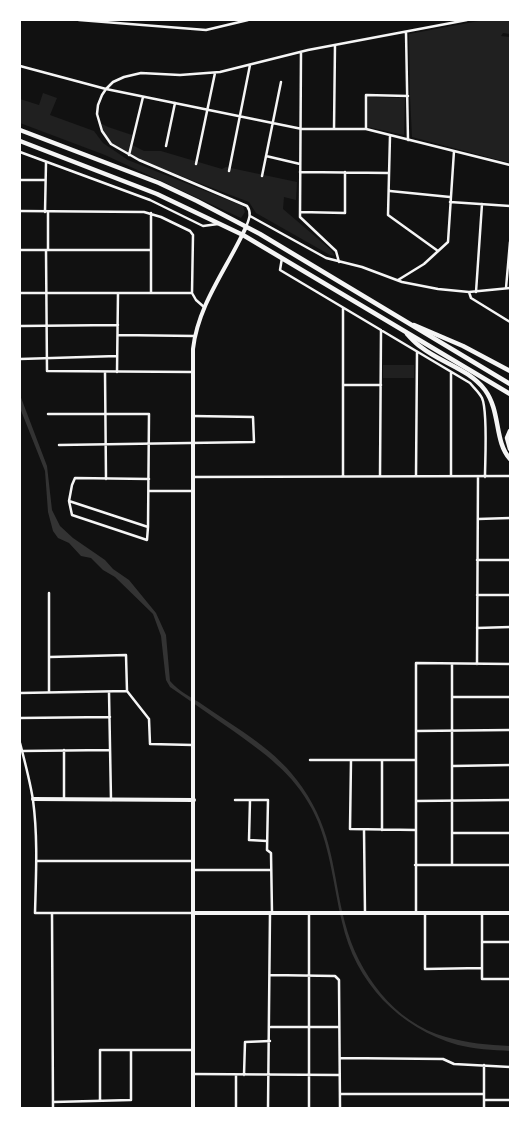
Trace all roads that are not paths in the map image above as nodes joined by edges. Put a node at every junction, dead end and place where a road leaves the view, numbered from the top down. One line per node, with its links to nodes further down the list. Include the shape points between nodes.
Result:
1 (79, 20): 2 (street, via 206,30)
2 (248, 20)
3 (467, 20): 4 (street)
4 (406, 32): 5 (street); 13 (street)
5 (335, 45): 6 (street); 18 (street)
6 (301, 52): 7 (street); 20 (street)
7 (250, 65): 9 (street); 16 (street)
8 (20, 66): 11 (street)
9 (215, 73): 11 (street, via 140,73 113,82); 15 (street)
10 (281, 82): 17 (street)
11 (106, 89): 12 (street); 28 (street, via 98,105 98,122 111,144)
12 (144, 96): 14 (street); 28 (street)
13 (408, 96): 21 (street, via 366,95); 23 (street)
14 (175, 103): 15 (street); 25 (street)
15 (208, 110): 16 (street); 31 (street)
16 (241, 117): 17 (street); 34 (street)
17 (272, 124): 20 (street); 29 (street)
18 (334, 129): 20 (street); 21 (street)
19 (20, 130): 52 (main road, via 159,183)
20 (302, 130): 32 (street)
21 (366, 130): 22 (street)
22 (390, 136): 23 (street); 37 (street)
23 (408, 140): 27 (street)
24 (20, 141): 51 (main road, via 157,194)
25 (166, 146)
26 (20, 152): 30 (street)
27 (454, 152): 33 (street); 42 (street)
28 (129, 155): 50 (street, via 247,206)
29 (266, 156): 32 (street); 38 (street)
30 (46, 163): 40 (street); 51 (street, via 150,200 203,226)
31 (196, 164)
32 (300, 164): 35 (street)
33 (510, 165)
34 (229, 171)
35 (300, 172): 36 (street); 48 (street)
36 (345, 172): 37 (street); 48 (street, via 345,213)
37 (389, 173): 41 (street)
38 (262, 176)
39 (20, 180): 40 (street)
40 (45, 180): 47 (street)
41 (389, 191): 42 (street); 58 (street, via 388,215)
42 (450, 197): 43 (street)
43 (450, 202): 44 (street); 58 (street, via 448,242)
44 (482, 204): 45 (street); 64 (street)
45 (510, 206)
46 (20, 211): 47 (street)
47 (47, 212): 49 (street); 56 (street)
48 (300, 212): 60 (street, via 300,218 336,251)
49 (151, 213): 57 (street); 67 (street, via 193,235)
50 (250, 216): 52 (street); 60 (street, via 326,258)
51 (220, 224): 53 (main road)
52 (246, 227): 53 (main road); 72 (main road)
53 (243, 235): 59 (main road); 70 (main road)
54 (510, 242): 62 (street)
55 (20, 250): 56 (street)
56 (47, 250): 57 (street); 69 (street)
57 (151, 250): 66 (street)
58 (438, 251): 61 (street, via 424,264)
59 (282, 258): 71 (street, via 280,270); 78 (main road)
60 (340, 262): 61 (street)
61 (397, 280): 63 (street)
62 (508, 288): 64 (street)
63 (468, 292): 64 (street); 73 (street, via 471,298)
64 (476, 292)
65 (118, 293): 66 (street); 69 (street); 74 (street)
66 (151, 293): 67 (street)
67 (192, 293): 70 (street)
68 (20, 294): 69 (street)
69 (47, 294): 76 (street)
70 (204, 307): 80 (main road)
71 (343, 307): 77 (street); 91 (street)
72 (402, 320): 85 (main road, via 463,346); 90 (main road)
73 (510, 322)
74 (118, 325): 76 (street); 79 (street)
75 (20, 326): 76 (street)
76 (46, 326): 83 (street)
77 (381, 330): 81 (street); 92 (street)
78 (405, 331): 93 (main road); 103 (main road, via 420,347 467,374 485,390 495,408 502,446)
79 (118, 335): 80 (street); 82 (street)
80 (194, 336): 88 (main road)
81 (417, 352): 89 (street); 106 (street)
82 (117, 356): 83 (street); 87 (street)
83 (46, 357): 84 (street); 86 (street, via 47,371)
84 (20, 359)
85 (510, 371)
86 (105, 372): 87 (street); 95 (street)
87 (117, 372): 88 (street)
88 (193, 372): 96 (main road)
89 (451, 372): 107 (street); 111 (street, via 470,383 483,400)
90 (510, 384)
91 (343, 385): 92 (street); 104 (street)
92 (381, 385): 105 (street)
93 (510, 394)
94 (48, 414): 95 (street)
95 (106, 414): 99 (street); 100 (street, via 148,414)
96 (193, 416): 101 (main road); 101 (street, via 253,417 254,442)
97 (510, 431): 102 (main road, via 507,438)
98 (59, 444): 99 (street)
99 (106, 444): 100 (street); 112 (street)
100 (149, 444): 101 (street); 113 (street)
101 (193, 444): 109 (main road)
102 (510, 449)
103 (510, 458)
104 (343, 476): 105 (street); 109 (street)
105 (380, 476): 106 (street)
106 (416, 476): 107 (street)
107 (451, 476): 110 (street)
108 (510, 476): 111 (street)
109 (193, 477): 115 (main road)
110 (478, 477): 111 (street); 118 (street)
111 (485, 477)
112 (106, 479): 113 (street); 116 (street, via 75,478)
113 (149, 480): 114 (street)
114 (148, 490): 115 (street); 119 (street)
115 (193, 490): 143 (main road)
116 (69, 500): 119 (street); 119 (street, via 72,515 147,540)
117 (510, 518): 118 (street)
118 (478, 519): 120 (street)
119 (148, 527)
120 (477, 560): 121 (street); 123 (street)
121 (510, 560)
122 (48, 593): 127 (street)
123 (477, 595): 124 (street); 126 (street)
124 (510, 595)
125 (510, 627): 126 (street)
126 (477, 628): 129 (street)
127 (50, 657): 131 (street, via 126,655); 132 (street)
128 (452, 664): 129 (street); 135 (street); 140 (street, via 416,663)
129 (477, 664): 130 (street)
130 (510, 664)
131 (127, 691): 133 (street); 143 (street, via 148,719 150,744)
132 (49, 692): 133 (street); 134 (street)
133 (109, 692): 138 (street)
134 (20, 693)
135 (452, 697): 136 (street); 141 (street)
136 (510, 697)
137 (20, 718): 138 (street)
138 (110, 718): 145 (street)
139 (510, 730): 141 (street)
140 (416, 731): 141 (street); 150 (street)
141 (452, 731): 152 (street)
142 (20, 743): 146 (street)
143 (193, 745): 156 (main road)
144 (64, 750): 145 (street); 146 (street); 154 (street)
145 (110, 750): 155 (street)
146 (22, 751): 153 (street)
147 (310, 760): 148 (street)
148 (351, 760): 149 (street); 162 (street, via 350,829)
149 (382, 760): 150 (street); 163 (street)
150 (416, 760): 159 (street)
151 (510, 765): 152 (street)
152 (453, 766): 160 (street)
153 (33, 799): 154 (main road); 168 (street)
154 (64, 799): 155 (main road)
155 (111, 800): 156 (main road)
156 (194, 800): 169 (main road)
157 (235, 800): 158 (street)
158 (250, 800): 167 (street, via 268,800); 167 (street, via 249,840)
159 (416, 800): 160 (street); 164 (street)
160 (452, 800): 161 (street); 166 (street)
161 (510, 800)
162 (364, 829): 163 (street); 179 (street)
163 (382, 830): 164 (street)
164 (416, 830): 170 (street)
165 (510, 833): 166 (street)
166 (452, 834): 171 (street)
167 (268, 841): 174 (street)
168 (37, 861): 169 (street); 175 (street, via 35,913)
169 (193, 861): 173 (main road)
170 (415, 865): 171 (street); 180 (street)
171 (452, 865): 172 (street)
172 (510, 865)
173 (193, 870): 174 (street); 176 (main road)
174 (271, 870): 177 (street)
175 (52, 913): 176 (street); 210 (street)
176 (193, 913): 177 (main road); 195 (main road)
177 (271, 913): 178 (main road); 187 (street)
178 (309, 913): 179 (main road); 188 (street)
179 (365, 913): 180 (main road)
180 (416, 913): 181 (main road)
181 (425, 913): 182 (main road); 186 (street, via 425,969)
182 (482, 913): 183 (main road); 184 (street)
183 (510, 913)
184 (482, 942): 185 (street); 186 (street)
185 (510, 942)
186 (482, 968): 189 (street, via 482,979)
187 (270, 975): 188 (street); 190 (street)
188 (309, 976): 191 (street); 192 (street, via 335,976 339,980)
189 (510, 979)
190 (270, 1027): 191 (street); 193 (street)
191 (309, 1027): 192 (street); 203 (street)
192 (339, 1027): 196 (street)
193 (270, 1041): 201 (street, via 245,1042); 202 (street)
194 (131, 1050): 195 (street); 209 (street, via 131,1100); 209 (street, via 100,1050)
195 (193, 1050): 199 (main road)
196 (340, 1058): 197 (street, via 443,1059 454,1064); 204 (street)
197 (484, 1065): 198 (street); 206 (street)
198 (510, 1067)
199 (193, 1074): 200 (street); 212 (main road)
200 (236, 1075): 201 (street); 213 (street)
201 (244, 1075): 202 (street)
202 (269, 1075): 203 (street); 214 (street)
203 (309, 1075): 204 (street); 215 (street)
204 (340, 1075): 205 (street)
205 (340, 1094): 206 (street); 216 (street)
206 (484, 1094): 207 (street)
207 (484, 1100): 208 (street); 217 (street)
208 (510, 1100)
209 (100, 1101): 210 (street)
210 (54, 1102): 211 (street)
211 (53, 1108)
212 (193, 1108)
213 (236, 1108)
214 (268, 1108)
215 (309, 1108)
216 (340, 1108)
217 (484, 1108)

